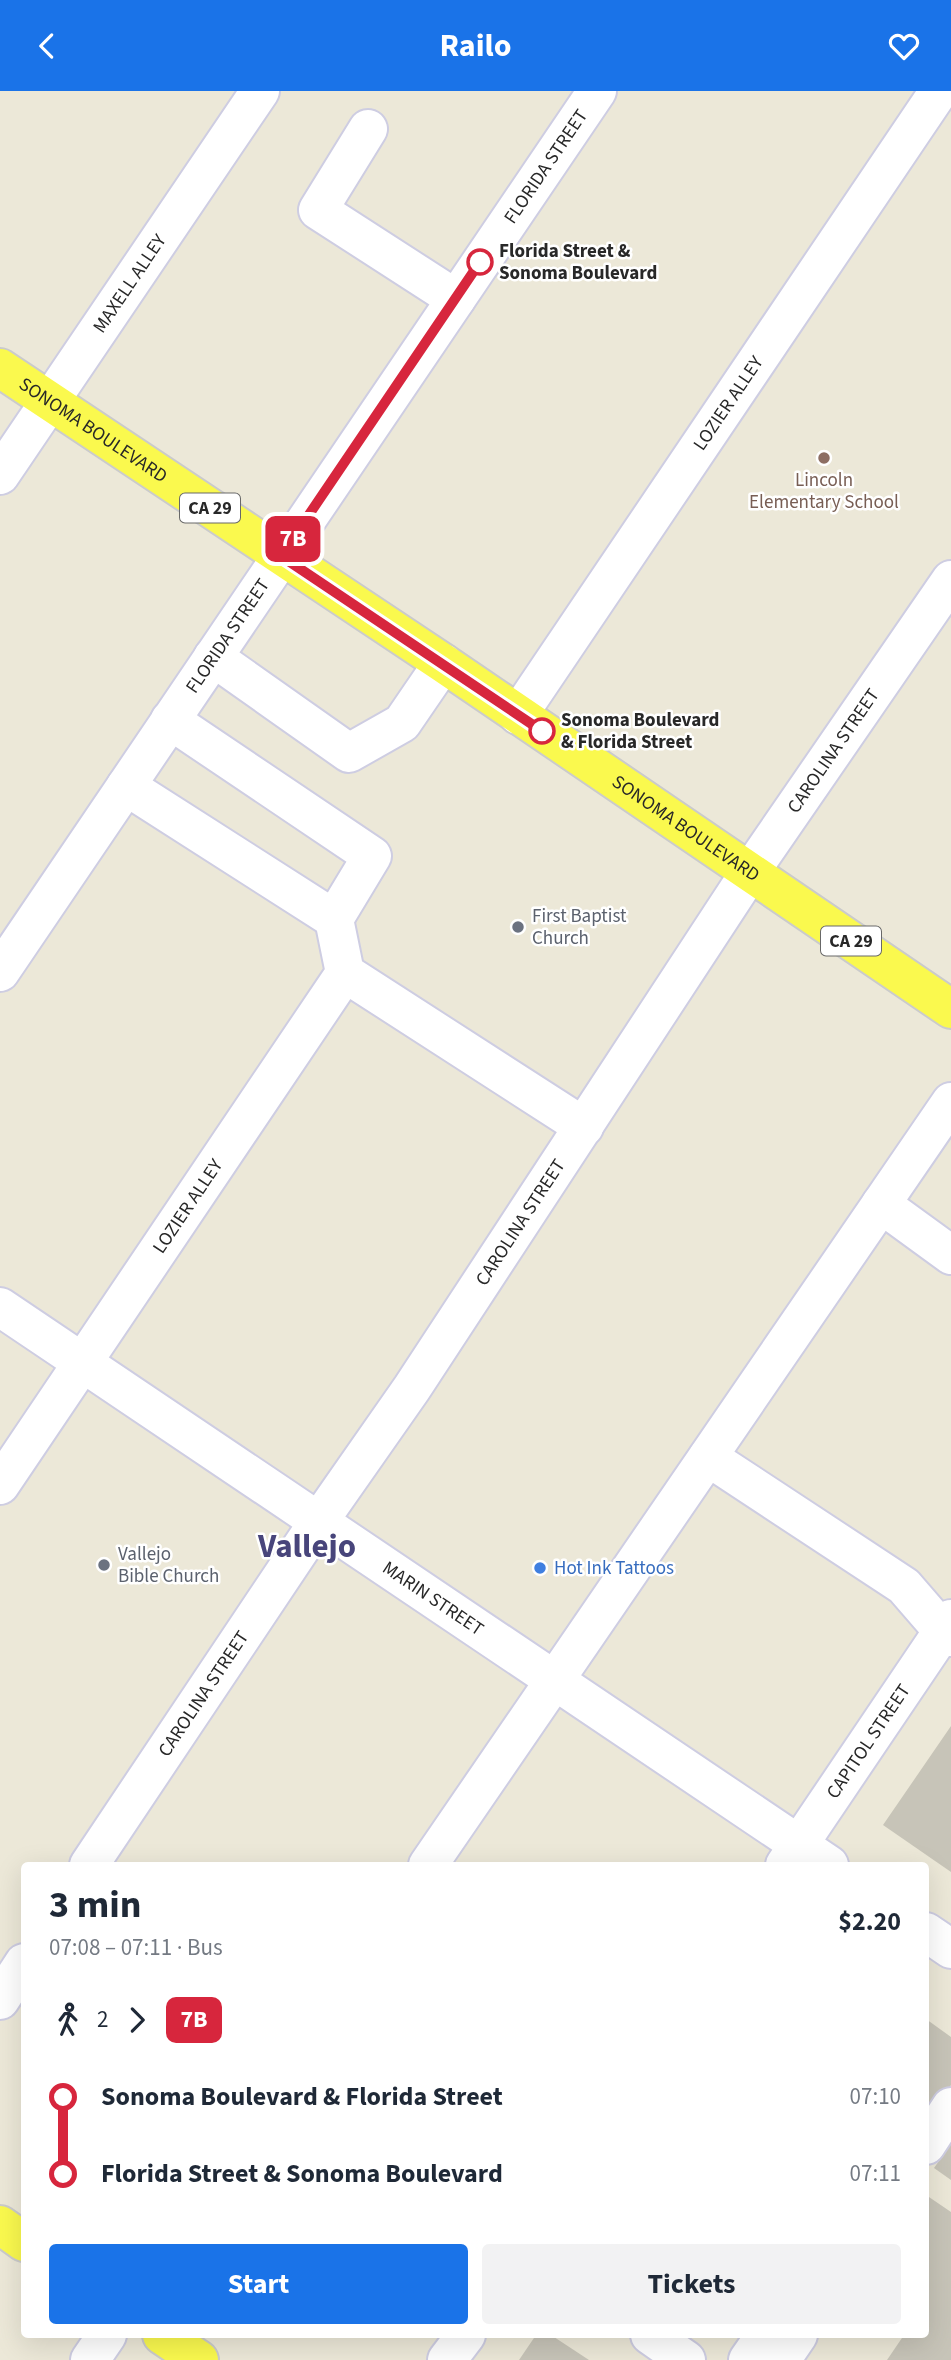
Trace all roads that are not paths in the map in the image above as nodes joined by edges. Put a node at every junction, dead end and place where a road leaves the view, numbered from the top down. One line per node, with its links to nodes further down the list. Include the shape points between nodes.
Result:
1 (260, 91): 7 (street, MAXELL ALLEY)
2 (597, 91): 5 (street, FLORIDA STREET)
3 (939, 95): 13 (street, LOZIER ALLEY)
4 (368, 129): 5 (street, via 318,210)
5 (456, 299): 9 (street, FLORIDA STREET)
6 (0, 368): 7 (main road, SONOMA BOULEVARD / CA 29)
7 (51, 402): 8 (street, MAXELL ALLEY); 9 (main road, SONOMA BOULEVARD / CA 29)
8 (0, 475)
9 (281, 556): 11 (street, FLORIDA STREET); 12 (main road, SONOMA BOULEVARD / CA 29)
10 (951, 580): 16 (street, CAROLINA STREET)
11 (213, 657): 12 (street, via 349,753 402,723); 14 (street, FLORIDA STREET)
12 (443, 663): 13 (main road, SONOMA BOULEVARD / CA 29)
13 (518, 715): 16 (main road, SONOMA BOULEVARD / CA 29)
14 (170, 720): 15 (street, FLORIDA STREET); 17 (street, via 372,856)
15 (126, 786): 17 (street); 18 (street, FLORIDA STREET)
16 (750, 872): 20 (main road, SONOMA BOULEVARD / CA 29); 22 (street, CAROLINA STREET)
17 (334, 919): 19 (street)
18 (0, 972)
19 (345, 973): 22 (street); 26 (street, LOZIER ALLEY)
20 (951, 1009)
21 (951, 1102): 23 (street)
22 (584, 1127): 29 (street, CAROLINA STREET)
23 (881, 1204): 24 (street); 27 (street)
24 (951, 1255)
25 (0, 1307): 26 (street, MARIN STREET)
26 (82, 1363): 28 (street, LOZIER ALLEY); 29 (street, MARIN STREET)
27 (708, 1457): 30 (street, via 904,1586); 31 (street)
28 (0, 1485)
29 (319, 1521): 31 (street, MARIN STREET); 33 (street, CAROLINA STREET)
30 (948, 1629): 32 (street, CAPITOL STREET)
31 (555, 1681): 32 (street, MARIN STREET); 34 (street)
32 (804, 1859)
33 (91, 1862)
34 (430, 1862)
35 (929, 1933): 36 (street)
36 (951, 1949)
37 (21, 1968): 38 (street)
38 (0, 2000)
39 (951, 2107): 40 (street)
40 (929, 2140)
41 (0, 2225): 42 (main road)
42 (21, 2240)
43 (105, 2338): 49 (street)
44 (166, 2338): 50 (main road)
45 (464, 2338): 51 (street)
46 (654, 2338): 52 (street)
47 (763, 2338): 53 (street)
48 (796, 2338): 54 (street)
49 (90, 2360)
50 (199, 2360)
51 (447, 2360)
52 (686, 2360)
53 (748, 2360)
54 (781, 2360)

